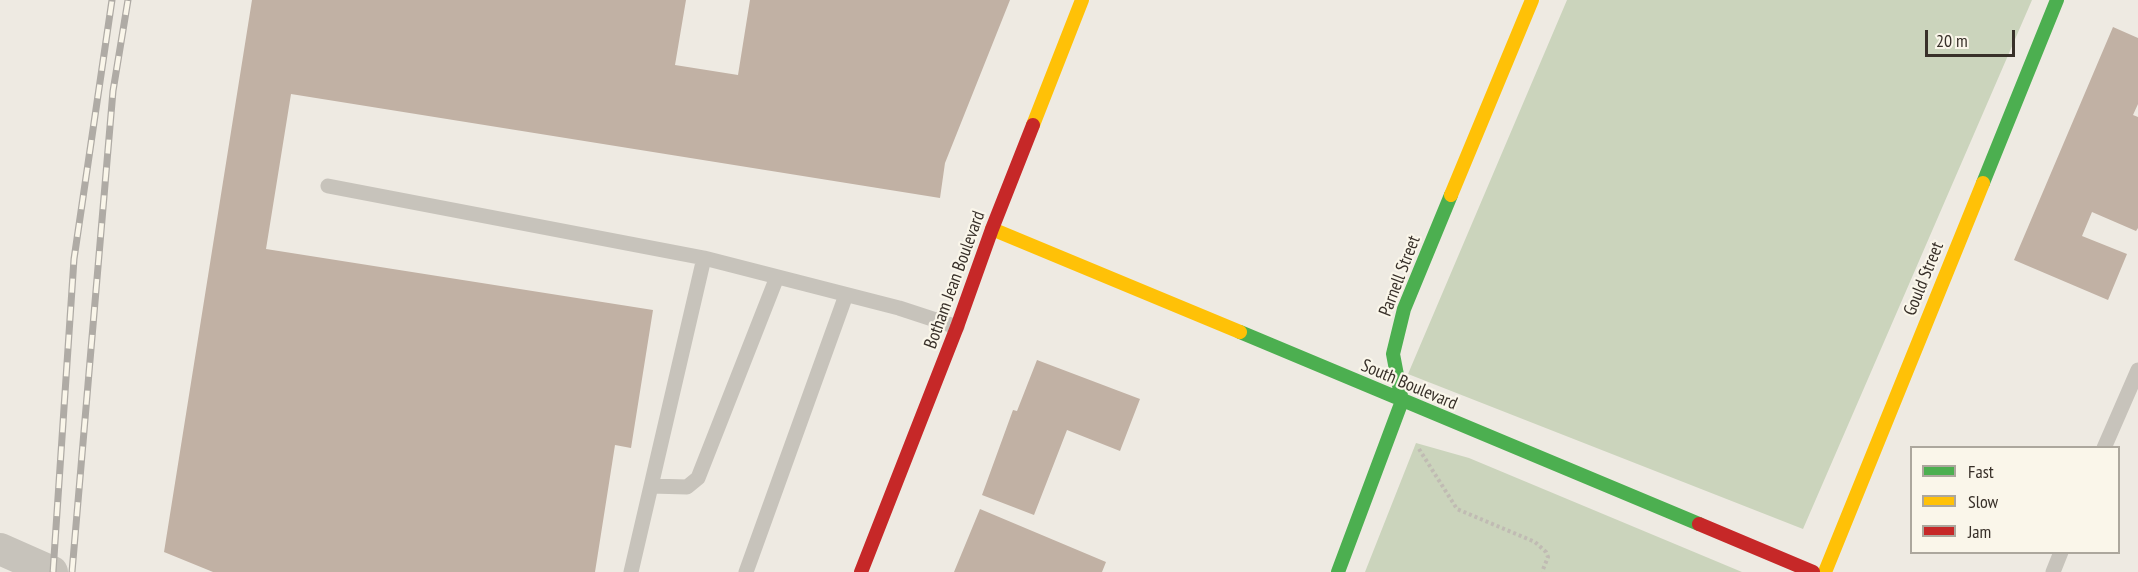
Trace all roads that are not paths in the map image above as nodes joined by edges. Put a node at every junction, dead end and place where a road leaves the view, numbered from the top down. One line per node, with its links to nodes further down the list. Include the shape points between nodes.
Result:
1 (1082, 0): 5 (street, Botham Jean Boulevard)
2 (1532, 0): 11 (street, Parnell Street, via 1404,309 1393,354)
3 (2056, 0): 22 (street, Gould Street)
4 (328, 186): 6 (lane)
5 (992, 229): 9 (street, Botham Jean Boulevard); 11 (street, South Boulevard)
6 (704, 258): 7 (lane); 13 (lane)
7 (777, 277): 8 (lane); 13 (lane, via 698,478 687,487)
8 (846, 295): 9 (lane); 18 (lane)
9 (957, 327): 19 (street, Botham Jean Boulevard)
10 (2138, 370): 12 (lane)
11 (1402, 401): 20 (street); 21 (street, South Boulevard)
12 (2104, 446)
13 (651, 486): 17 (lane)
14 (0, 549): 16 (street)
15 (2060, 554): 23 (lane)
16 (52, 572)
17 (631, 572)
18 (747, 572)
19 (861, 572)
20 (1338, 572)
21 (1813, 572)
22 (1825, 572)
23 (2052, 572)

